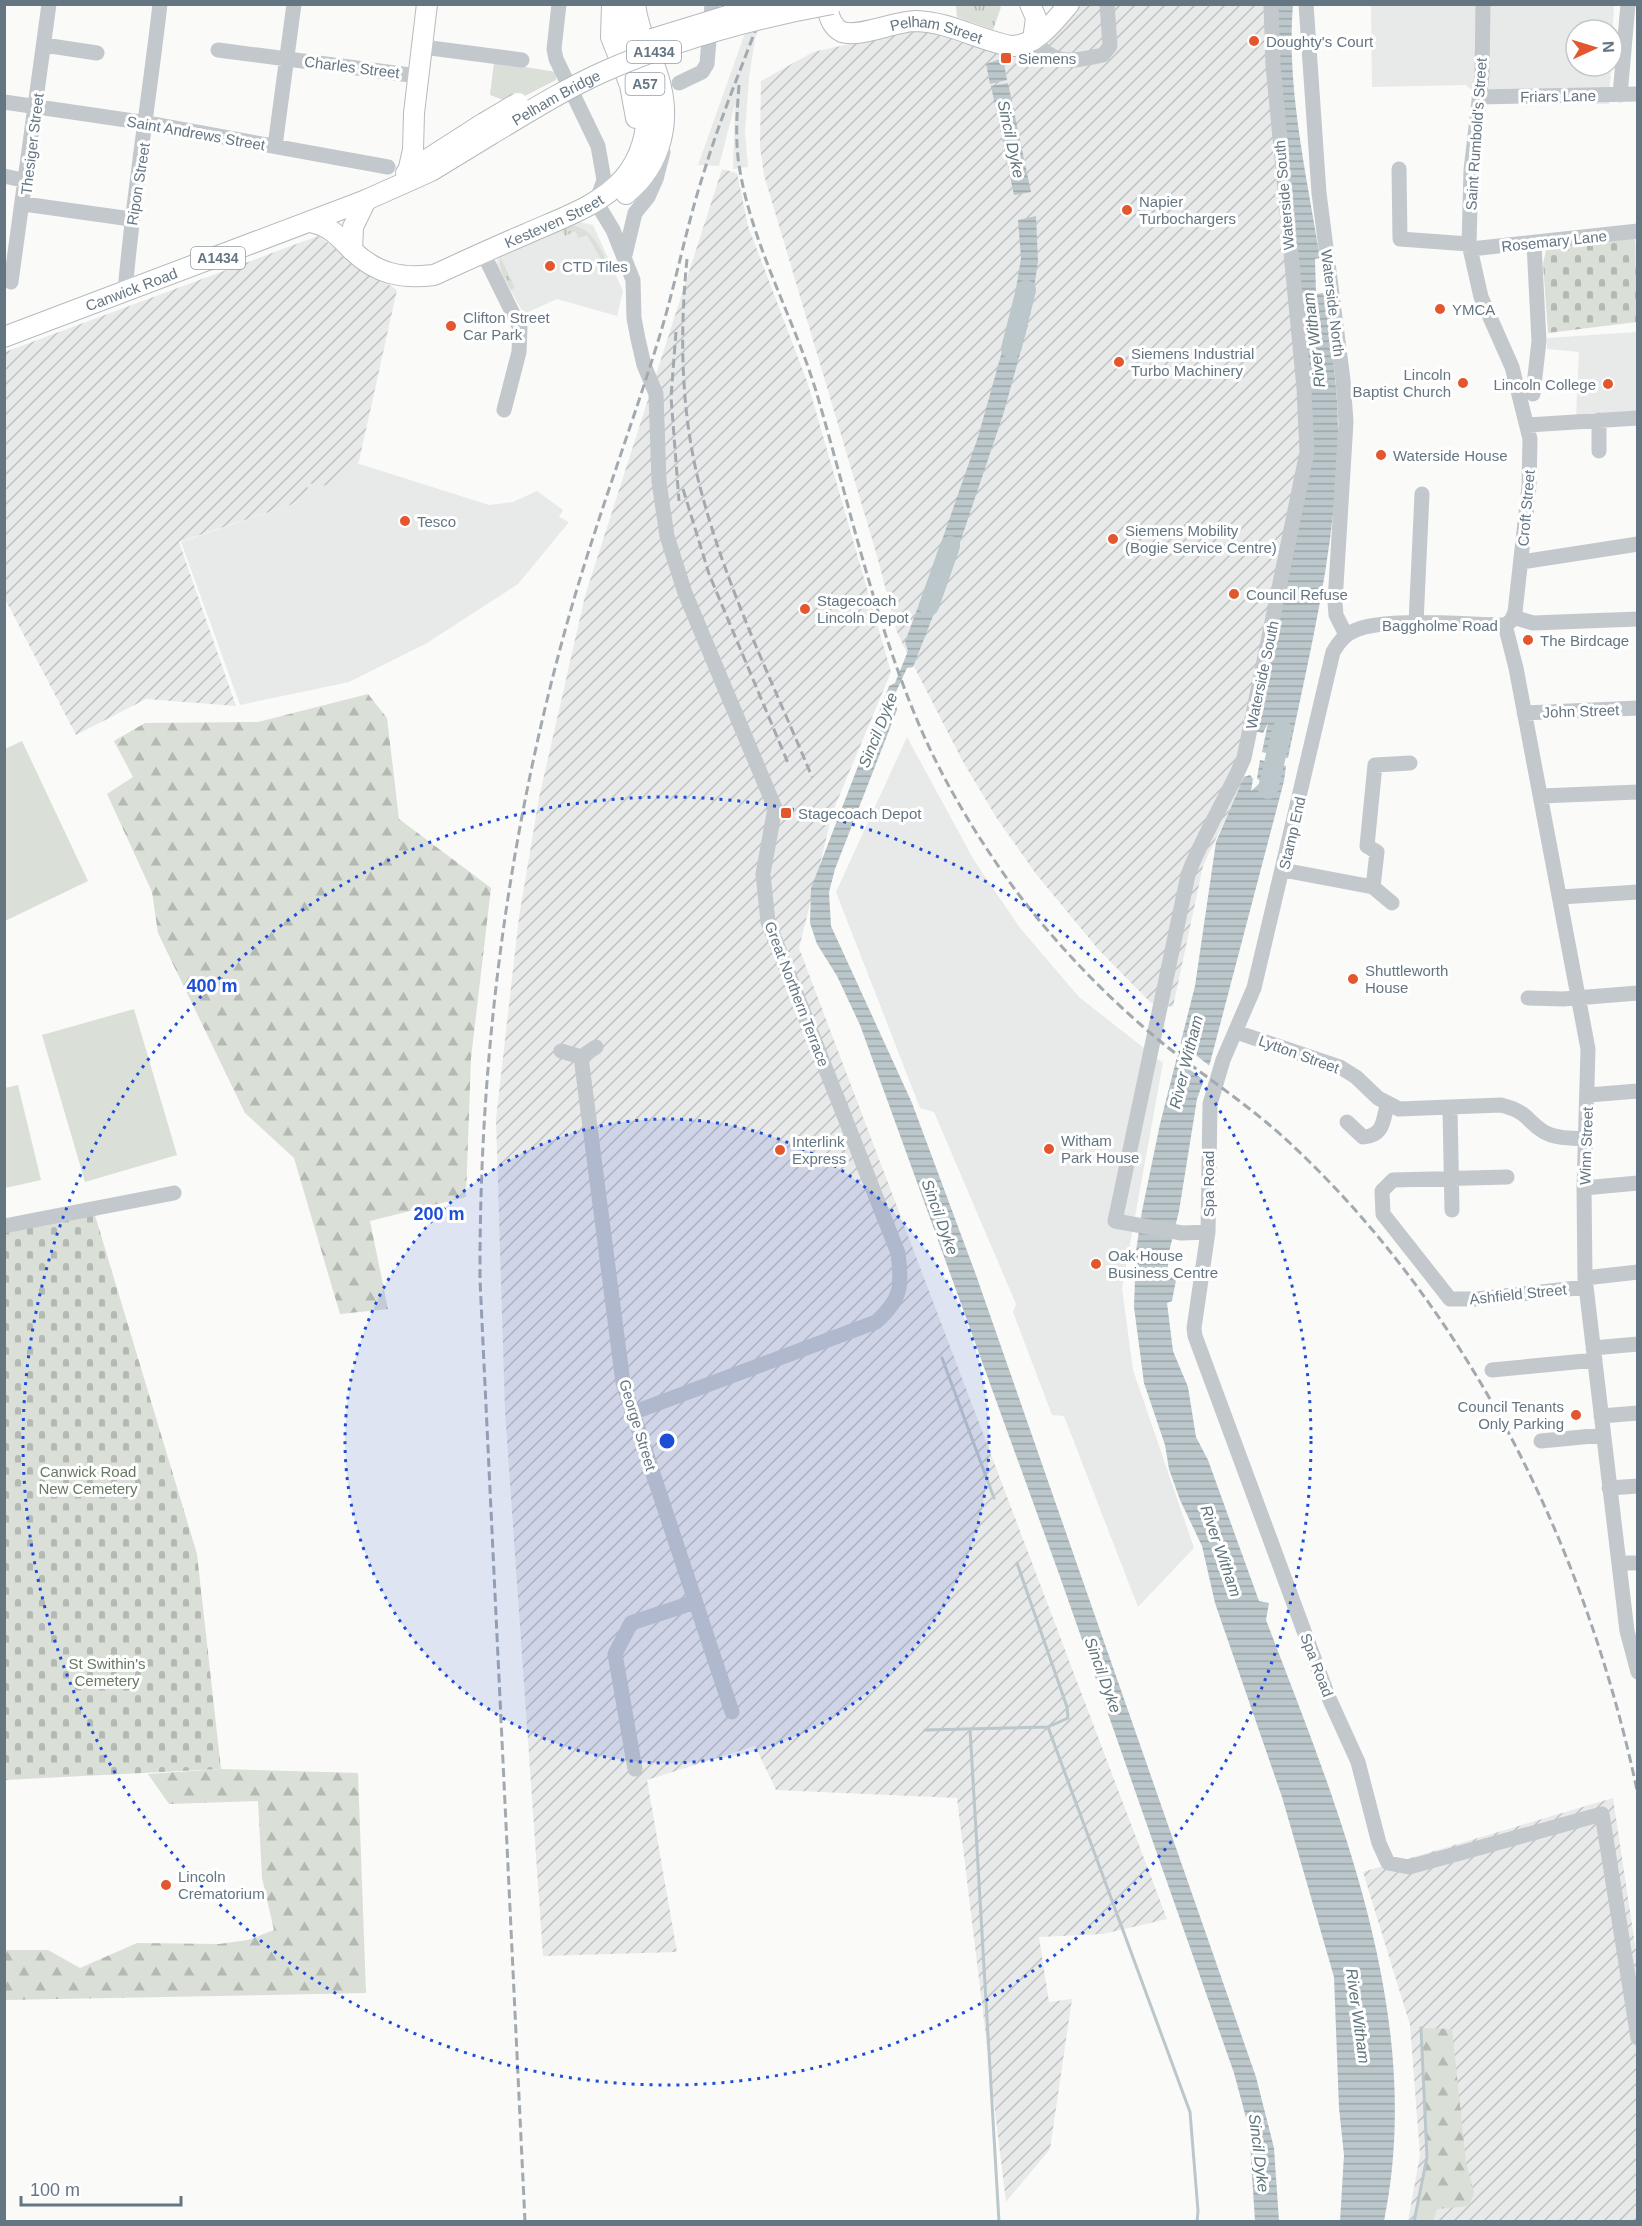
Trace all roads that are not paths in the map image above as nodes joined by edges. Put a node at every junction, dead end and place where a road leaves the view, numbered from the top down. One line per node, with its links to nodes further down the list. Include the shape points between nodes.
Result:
1 (49, 4): 21 (street, Thesiger Street)
2 (160, 4): 34 (street, Ripon Street)
3 (294, 4): 25 (street)
4 (427, 4): 22 (main road)
5 (560, 4): 48 (street, Kesteven Street, via 554,37 556,59 598,146 604,180)
6 (612, 4): 40 (main road, A57, via 611,37 630,85 636,114)
7 (621, 4): 40 (main road, A57, via 628,38 644,80 647,104 644,140)
8 (635, 4): 38 (main road, A57, via 659,79)
9 (712, 4): 28 (street, via 706,64 702,72)
10 (766, 4): 36 (main road, Pelham Bridge / A1434, bridge, via 681,28 584,67)
11 (826, 4): 20 (main road, Pelham Street, via 839,30 854,33 915,21 947,26 1011,46)
12 (832, 4): 36 (main road, Pelham Bridge / A1434, bridge, via 734,27 621,65)
13 (1029, 4): 20 (main road, via 1036,18)
14 (1069, 4): 20 (main road)
15 (1107, 4): 20 (street, via 1110,46 1104,55 1066,62 1043,51)
16 (1271, 4): 105 (street, Waterside South, via 1307,452 1244,758 1230,792 1197,849 1188,875 1115,1221 1182,1233)
17 (1306, 4): 74 (street, Waterside North, via 1319,193 1346,422 1335,602 1336,615)
18 (1483, 4): 31 (street, Saint Rumbold's Street)
19 (1628, 4): 30 (street)
20 (1033, 40)
21 (44, 45): 24 (street); 33 (street, Thesiger Street)
22 (423, 47): 26 (street); 27 (main road)
23 (218, 50): 25 (street, Charles Street)
24 (97, 53)
25 (286, 59): 27 (street, Charles Street); 39 (street)
26 (522, 60)
27 (418, 76): 35 (main road)
28 (679, 83)
29 (1638, 94): 30 (street, Friars Lane)
30 (1620, 95): 31 (street, Friars Lane)
31 (1479, 97): 55 (street, Saint Rumbold's Street, via 1471,170)
32 (4, 102): 33 (street, Saint Andrews Street)
33 (37, 108): 34 (street, Saint Andrews Street); 45 (street, Thesiger Street)
34 (147, 123): 39 (street, Saint Andrews Street); 50 (street, Ripon Street)
35 (414, 124): 37 (main road, via 430,138); 43 (main road)
36 (487, 129): 37 (main road, Canwick Road / A1434); 46 (main road, Canwick Road / A1434, via 431,171)
37 (454, 141): 43 (main road, Canwick Road / A1434)
38 (663, 143): 48 (main road, A57, via 630,191 613,203); 58 (street, via 656,179 635,213)
39 (275, 146): 42 (street, Saint Andrews Street)
40 (633, 165): 48 (main road, A57, via 624,179)
41 (1399, 169): 55 (street, Rosemary Lane, via 1400,239)
42 (378, 170)
43 (408, 172): 46 (main road, Canwick Road / A1434)
44 (4, 176): 45 (street)
45 (27, 181): 49 (street, Thesiger Street)
46 (392, 188): 47 (main road, Canwick Road / A1434)
47 (366, 200): 51 (main road, Canwick Road / A1434); 56 (main road, via 353,227)
48 (596, 202): 57 (main road, Kesteven Street / A57); 58 (street, Great Northern Terrace)
49 (24, 204): 50 (street); 54 (street, Thesiger Street)
50 (131, 219): 60 (street, Ripon Street)
51 (310, 222): 56 (main road, Kesteven Street / A57, via 338,233); 60 (main road, Canwick Road / A1434)
52 (1638, 231): 53 (street, Rosemary Lane)
53 (1534, 244): 55 (street, Rosemary Lane); 62 (street, Croft Street, via 1539,341)
54 (11, 247): 59 (street, Thesiger Street)
55 (1470, 247): 62 (street, Saint Rumbold's Street, via 1481,297)
56 (352, 250): 57 (main road, Kesteven Street / A57, via 373,267 415,278 434,275)
57 (483, 253): 63 (street, via 520,328 519,351)
58 (625, 255): 111 (street, Great Northern Terrace, via 633,280 634,318 644,366 656,394 659,482 668,536 685,593 775,808 763,874 768,922 898,1253 902,1283 892,1307 876,1322)
59 (11, 282)
60 (125, 292): 61 (main road, Canwick Road / A1434)
61 (4, 337)
62 (1527, 396): 66 (street, Croft Street)
63 (504, 410)
64 (1638, 418): 65 (street)
65 (1599, 420): 66 (street); 67 (street)
66 (1528, 424): 70 (street, Croft Street, via 1530,453)
67 (1599, 451)
68 (1422, 494): 73 (street)
69 (1638, 544): 70 (street)
70 (1521, 562): 72 (street, Croft Street)
71 (1638, 619): 72 (street, Baggholme Road)
72 (1509, 621): 73 (street, Baggholme Road); 76 (street, Winn Street)
73 (1416, 624): 74 (street, Baggholme Road, via 1369,626)
74 (1346, 634): 80 (street, Stamp End, via 1326,670)
75 (1638, 708): 76 (street, John Street)
76 (1524, 713): 79 (street, Winn Street)
77 (1410, 763): 81 (street, via 1376,765 1367,846 1377,852)
78 (1638, 792): 79 (street)
79 (1541, 796): 83 (street, Winn Street)
80 (1284, 870): 81 (street); 88 (street, Stamp End, via 1254,988)
81 (1373, 887): 84 (street)
82 (1638, 892): 83 (street)
83 (1561, 897): 87 (street, Winn Street)
84 (1392, 903)
85 (1638, 993): 87 (street)
86 (1527, 998): 87 (street)
87 (1579, 998): 93 (street, Winn Street, via 1588,1049)
88 (1236, 1032): 94 (street, Lytton Street, via 1340,1067); 105 (street, Spa Road, via 1219,1070 1208,1115)
89 (596, 1047): 91 (street)
90 (561, 1051): 91 (street)
91 (581, 1057): 111 (street, George Street, via 623,1383)
92 (1638, 1091): 93 (street)
93 (1588, 1095): 97 (street, Winn Street)
94 (1387, 1105): 95 (street, via 1399,1109); 96 (street, via 1381,1130 1374,1136 1363,1137)
95 (1450, 1109): 97 (street, via 1516,1109 1543,1131 1558,1137); 99 (street)
96 (1347, 1122)
97 (1586, 1139): 101 (street, Winn Street)
98 (1507, 1177): 99 (street)
99 (1452, 1178): 103 (street); 107 (street, Ashfield Street, via 1393,1180 1382,1191 1383,1214 1450,1299 1476,1299)
100 (1638, 1183): 101 (street)
101 (1584, 1188): 107 (street, Winn Street)
102 (174, 1192): 104 (street)
103 (1452, 1209)
104 (4, 1226)
105 (1208, 1232): 125 (street, Spa Road, via 1195,1336 1328,1696 1358,1762 1388,1863 1409,1867 1602,1814)
106 (1638, 1272): 107 (street, Ashfield Street)
107 (1586, 1282): 109 (street, Winn Street)
108 (1638, 1344): 109 (street)
109 (1594, 1354): 110 (street); 113 (street, Winn Street)
110 (1492, 1370)
111 (632, 1413): 120 (street, George Street)
112 (1638, 1413): 113 (street)
113 (1601, 1416): 114 (street, Winn Street)
114 (1603, 1435): 115 (street); 117 (street, Winn Street)
115 (1541, 1441)
116 (1638, 1486): 117 (street)
117 (1609, 1488): 118 (street, Winn Street)
118 (1619, 1563): 119 (street); 121 (street, Winn Street)
119 (1638, 1563)
120 (695, 1602): 123 (street, George Street); 124 (street, via 631,1623 615,1654)
121 (1632, 1631): 122 (street, Winn Street)
122 (1638, 1672)
123 (732, 1712)
124 (635, 1769)
125 (1638, 2038)

